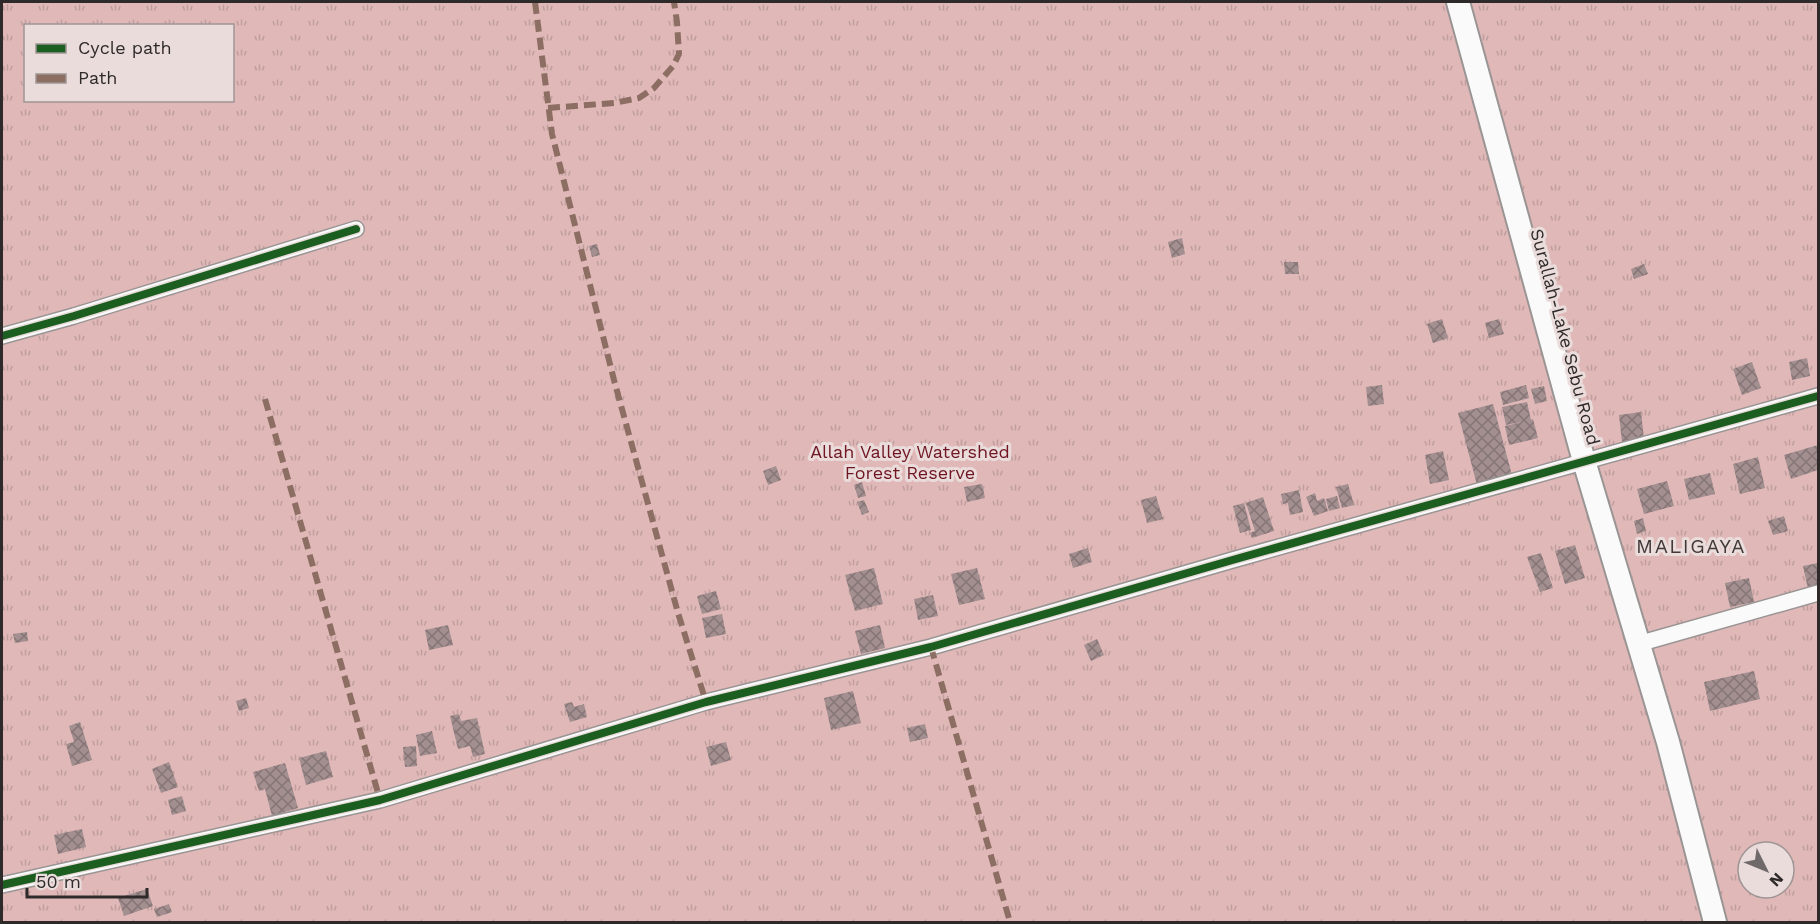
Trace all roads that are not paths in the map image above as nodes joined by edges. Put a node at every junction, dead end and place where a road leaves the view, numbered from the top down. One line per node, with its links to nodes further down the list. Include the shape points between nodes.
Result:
1 (1458, 2): 5 (main road, Surallah-Lake Sebu Road)
2 (357, 229): 3 (street)
3 (2, 336)
4 (1818, 396): 5 (street)
5 (1584, 461): 7 (main road, Surallah-Lake Sebu Road); 8 (street, via 931,646 706,702 380,800)
6 (1818, 593): 7 (street)
7 (1638, 644): 9 (main road, Surallah-Lake Sebu Road)
8 (2, 885)
9 (1715, 922)

